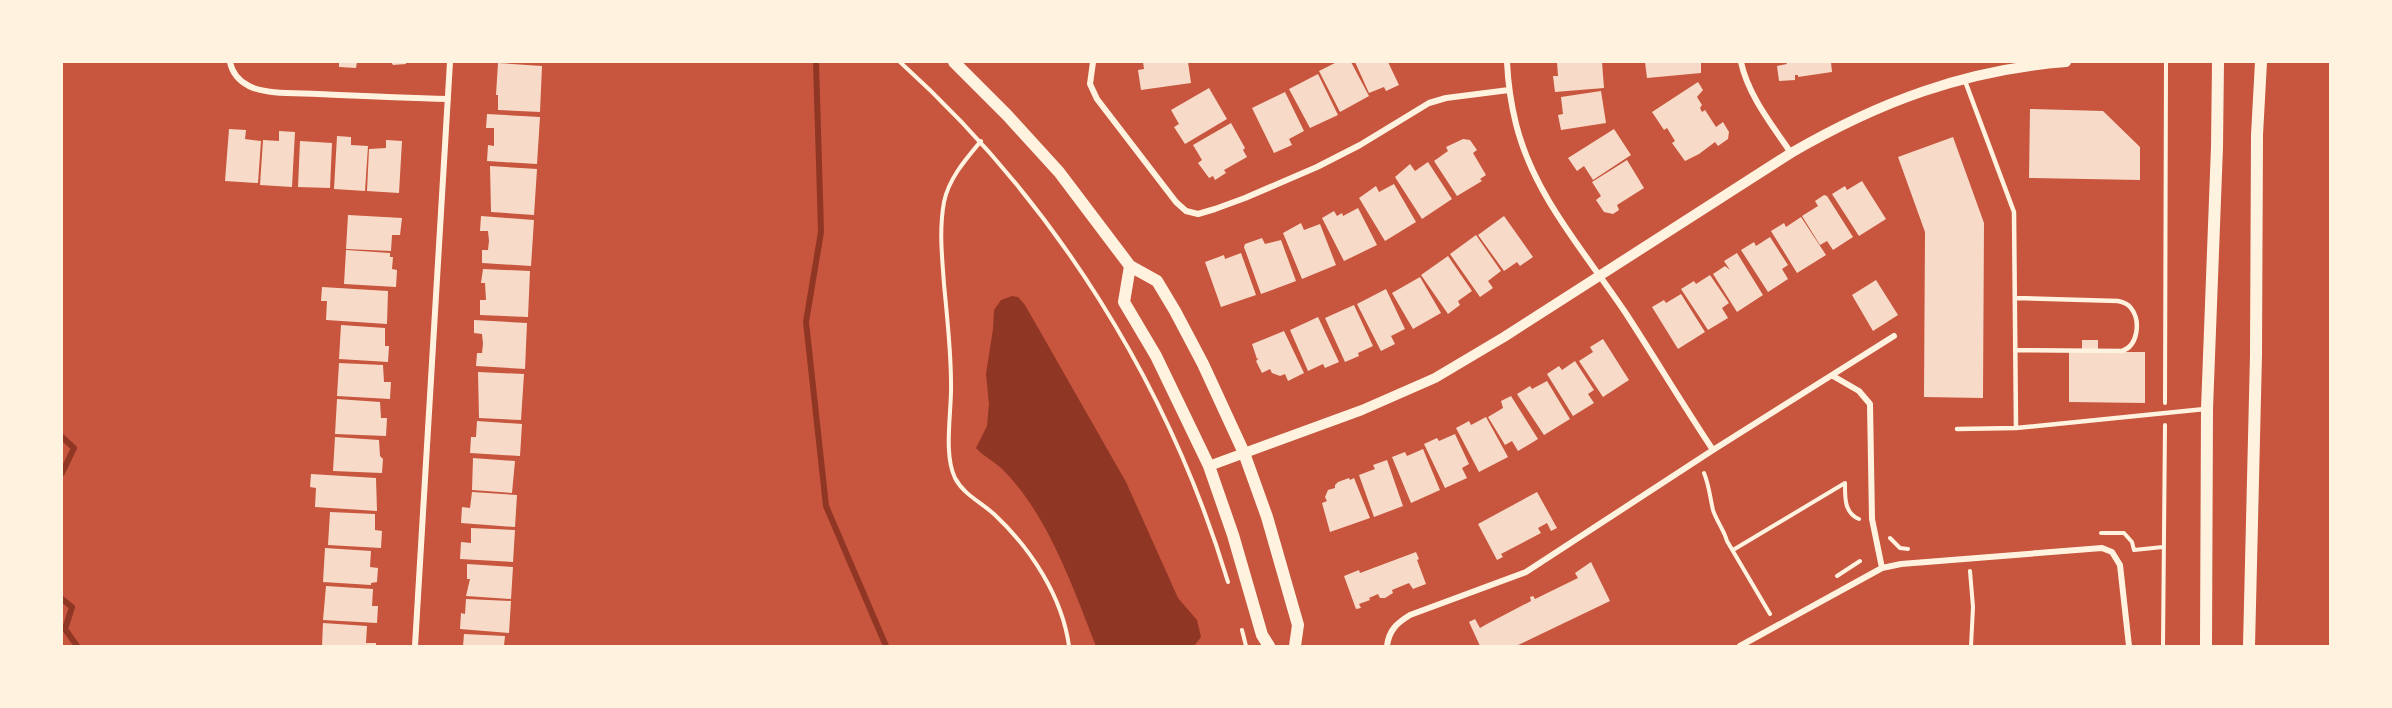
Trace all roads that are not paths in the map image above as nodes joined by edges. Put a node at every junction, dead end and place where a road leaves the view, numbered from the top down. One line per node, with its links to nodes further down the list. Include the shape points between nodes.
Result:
1 (230, 62): 12 (street, via 239,78 260,89)
2 (450, 62): 12 (street)
3 (954, 62): 14 (main road, via 1059,172)
4 (1093, 62): 11 (street, via 1090,84 1097,99 1176,202 1186,211 1198,214 1317,168 1429,103)
5 (1507, 62): 11 (street)
6 (1741, 62): 13 (street, via 1749,86)
7 (2066, 62): 10 (street)
8 (2218, 62): 20 (main road)
9 (2261, 62): 34 (main road)
10 (1964, 78): 13 (street, via 1874,109); 16 (lane, via 2014,212)
11 (1509, 90): 15 (street, via 1520,137 1539,182)
12 (448, 99): 27 (street)
13 (1791, 153): 15 (street)
14 (1130, 266): 24 (main road, via 1157,281 1203,364); 25 (main road, via 1125,302)
15 (1600, 276): 23 (street); 24 (street, via 1427,382)
16 (2015, 298): 18 (lane); 18 (lane, via 2118,301 2131,308 2136,337 2132,346 2122,351)
17 (1894, 336): 19 (street)
18 (2015, 350): 21 (lane)
19 (1833, 376): 23 (street); 26 (street, via 1859,391 1870,404 1872,519)
20 (2207, 408): 21 (lane); 33 (main road)
21 (2016, 428): 22 (lane)
22 (1957, 429)
23 (1713, 450): 30 (street, via 1526,572 1404,619 1388,635)
24 (1244, 453): 25 (street); 29 (main road, via 1293,602 1298,625)
25 (1209, 466): 28 (main road, via 1262,635)
26 (1882, 568): 31 (street); 32 (street, via 2102,548 2112,552 2120,565)
27 (415, 646)
28 (1269, 646)
29 (1295, 646)
30 (1387, 646)
31 (1740, 646)
32 (2129, 646)
33 (2206, 646)
34 (2249, 646)

